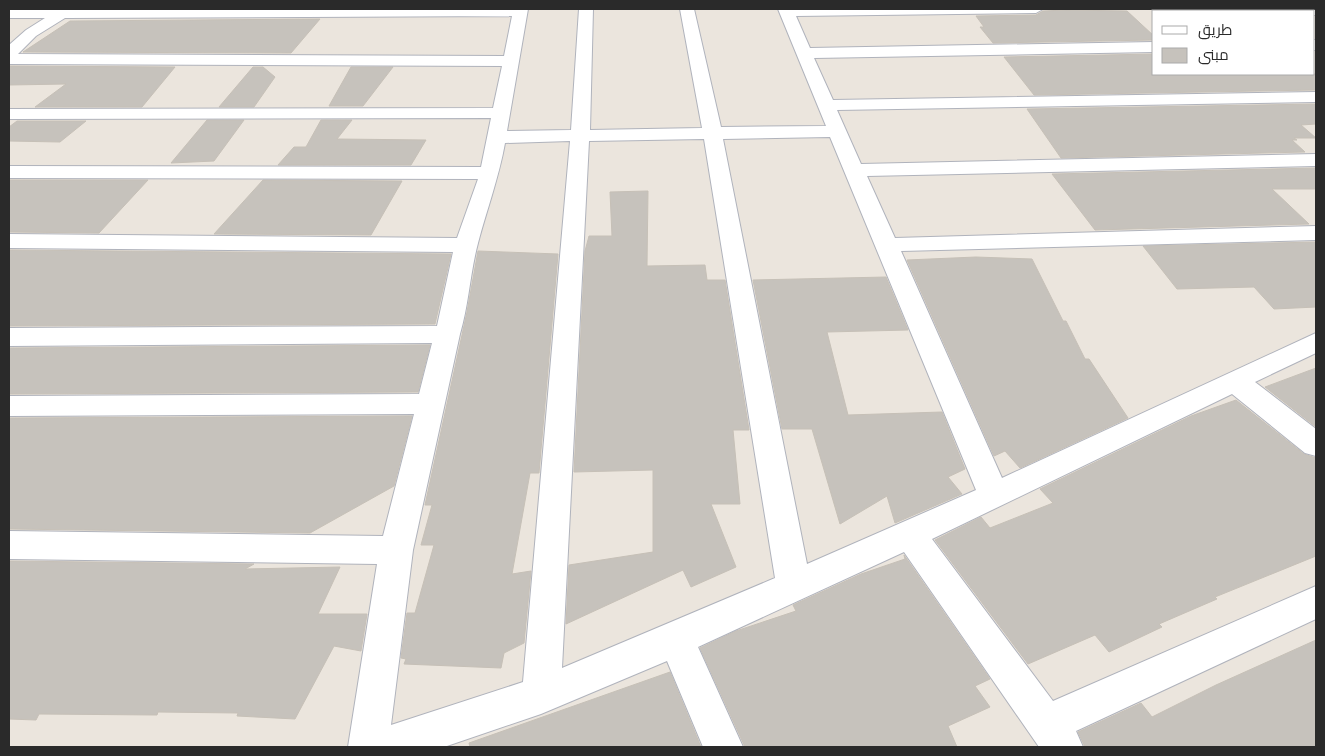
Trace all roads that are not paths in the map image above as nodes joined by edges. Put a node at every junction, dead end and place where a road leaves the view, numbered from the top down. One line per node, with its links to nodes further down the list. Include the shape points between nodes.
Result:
1 (586, 9): 19 (street)
2 (687, 9): 17 (street)
3 (1036, 9): 4 (street)
4 (786, 10): 9 (street)
5 (65, 11): 6 (street); 7 (street); 10 (street, via 31,33)
6 (520, 11): 12 (street)
7 (9, 14)
8 (1152, 47): 9 (street)
9 (805, 52): 14 (street)
10 (9, 54)
11 (9, 60): 12 (street)
12 (511, 60): 15 (street)
13 (1316, 96): 14 (street)
14 (826, 106): 18 (street)
15 (501, 113): 16 (street); 20 (street)
16 (9, 114)
17 (712, 131): 18 (street); 19 (street); 40 (street)
18 (837, 131): 22 (street)
19 (580, 135): 20 (street); 43 (street)
20 (497, 137): 24 (street)
21 (1316, 160): 22 (street)
22 (854, 170): 28 (street)
23 (9, 172): 24 (street)
24 (490, 173): 27 (street)
25 (1316, 233): 28 (street)
26 (9, 242): 27 (street)
27 (466, 245): 29 (street)
28 (886, 246): 36 (street)
29 (447, 334): 30 (street); 33 (street)
30 (9, 337)
31 (1316, 342): 32 (street)
32 (1235, 381): 35 (street); 36 (street)
33 (431, 404): 34 (street); 39 (street)
34 (9, 406)
35 (1316, 445)
36 (994, 496): 37 (street)
37 (908, 534): 40 (street); 44 (street)
38 (9, 545): 39 (street)
39 (396, 550): 45 (street)
40 (794, 586): 42 (street)
41 (1316, 602): 44 (street)
42 (676, 640): 43 (street); 47 (street)
43 (541, 695): 46 (street)
44 (1055, 736)
45 (368, 747)
46 (386, 747)
47 (723, 747)

